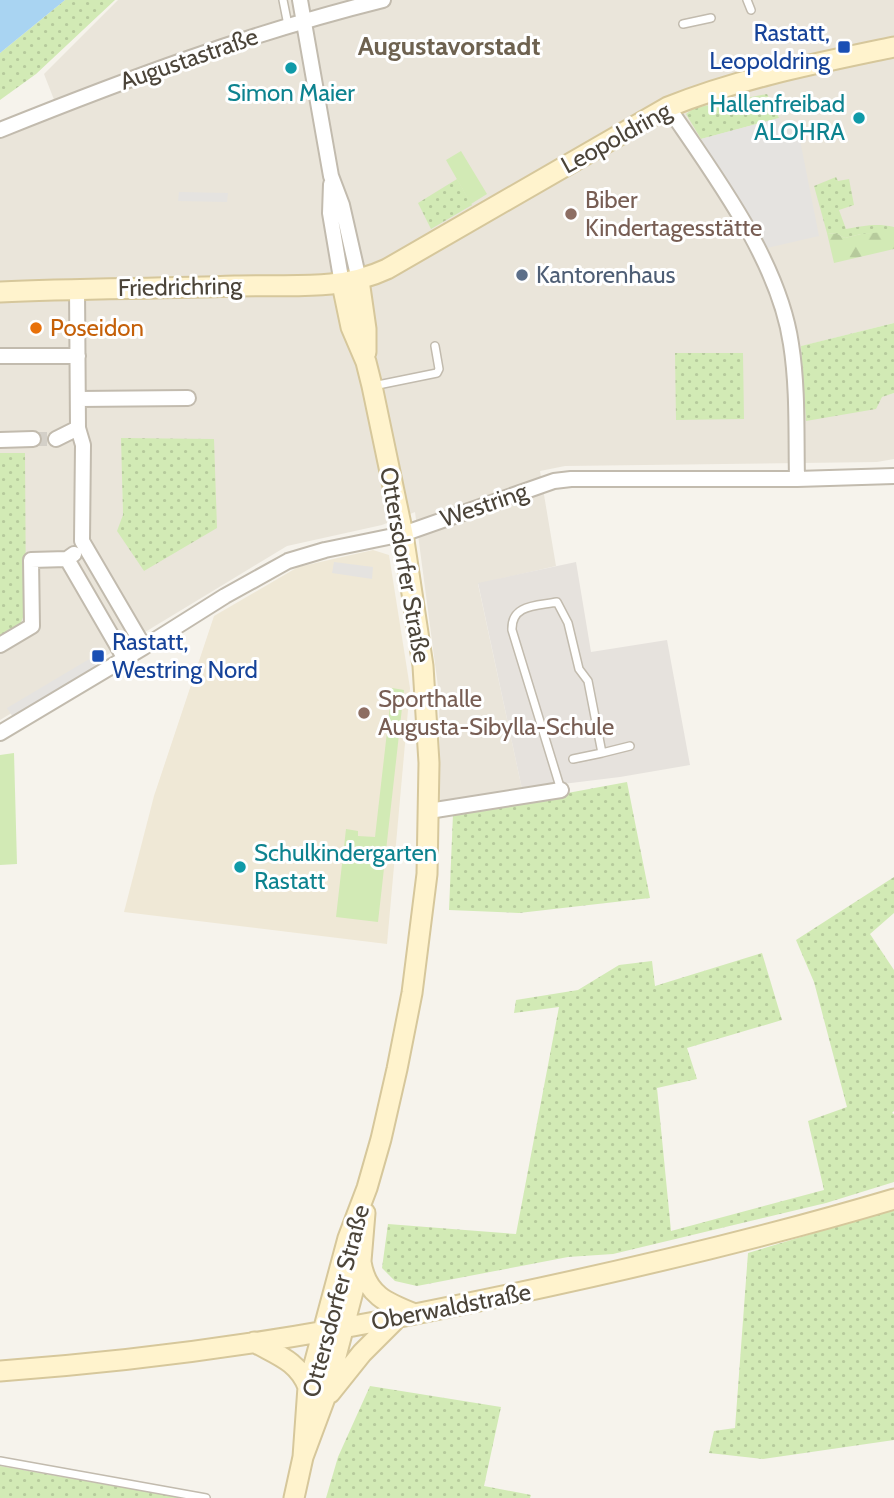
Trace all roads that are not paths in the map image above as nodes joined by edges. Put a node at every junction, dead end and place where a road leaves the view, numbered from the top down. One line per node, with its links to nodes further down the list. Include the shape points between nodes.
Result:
1 (283, 0): 10 (lane)
2 (300, 0): 8 (street, Ottersdorfer Straße)
3 (307, 0): 8 (street, Ottersdorfer Straße)
4 (383, 0): 8 (street, Augustastraße)
5 (747, 0): 6 (lane)
6 (751, 10)
7 (711, 18): 9 (lane)
8 (304, 20): 10 (street, Augustastraße); 14 (street, Ottersdorfer Straße, via 331,176 342,205)
9 (683, 24)
10 (288, 25): 13 (street, Augustastraße, via 182,59)
11 (894, 47): 12 (street, Leopoldring, via 743,82)
12 (668, 107): 14 (street, Leopoldring, via 387,269); 28 (street, via 757,246 783,305 791,344)
13 (0, 130)
14 (351, 282): 15 (street, Friedrichring, via 301,288); 20 (street, Ottersdorfer Straße, via 366,329)
15 (77, 288): 16 (street, Friedrichring); 19 (street)
16 (0, 292)
17 (435, 346): 20 (lane, via 437,373)
18 (0, 356): 19 (street)
19 (78, 356): 22 (street)
20 (372, 386): 29 (street, Ottersdorfer Straße)
21 (188, 398): 22 (street)
22 (78, 399): 23 (street)
23 (78, 428): 25 (street); 30 (street, via 83,445)
24 (33, 439): 26 (street)
25 (56, 439)
26 (0, 440)
27 (894, 476): 28 (street, Westring)
28 (797, 479): 29 (street, Westring, via 554,481)
29 (403, 534): 33 (street, Westring, via 288,561); 40 (street, Ottersdorfer Straße, via 423,666)
30 (85, 547): 31 (street); 33 (street)
31 (66, 559): 32 (street, via 31,560 32,626); 34 (street)
32 (0, 645)
33 (144, 648): 34 (street, Westring)
34 (125, 659): 35 (street, Westring)
35 (0, 733)
36 (629, 746): 37 (lane)
37 (602, 753): 38 (lane); 39 (lane, via 588,681 579,669 568,623 557,602 521,609 515,613 512,630)
38 (573, 760)
39 (561, 790): 40 (street)
40 (429, 811): 41 (street, Ottersdorfer Straße, via 412,993)
41 (367, 1188): 43 (street, Ottersdorfer Straße); 46 (street, Ottersdorfer Straße)
42 (894, 1199): 44 (street, Oberwaldstraße, via 698,1254)
43 (361, 1261): 44 (street, via 370,1288); 45 (street, Ottersdorfer Straße)
44 (406, 1316): 45 (street, Oberwaldstraße); 50 (street, via 362,1353)
45 (343, 1328): 46 (street, Oberwaldstraße); 50 (street, Ottersdorfer Straße)
46 (323, 1331): 47 (street, Oberwaldstraße); 49 (street, Ottersdorfer Straße)
47 (254, 1342): 48 (street, Oberwaldstraße); 49 (street, via 295,1364)
48 (0, 1371)
49 (308, 1387): 51 (street, Ottersdorfer Straße)
50 (325, 1398): 51 (street, Ottersdorfer Straße)
51 (303, 1457): 54 (street, Ottersdorfer Straße)
52 (0, 1461): 53 (lane)
53 (206, 1498)
54 (294, 1498)

